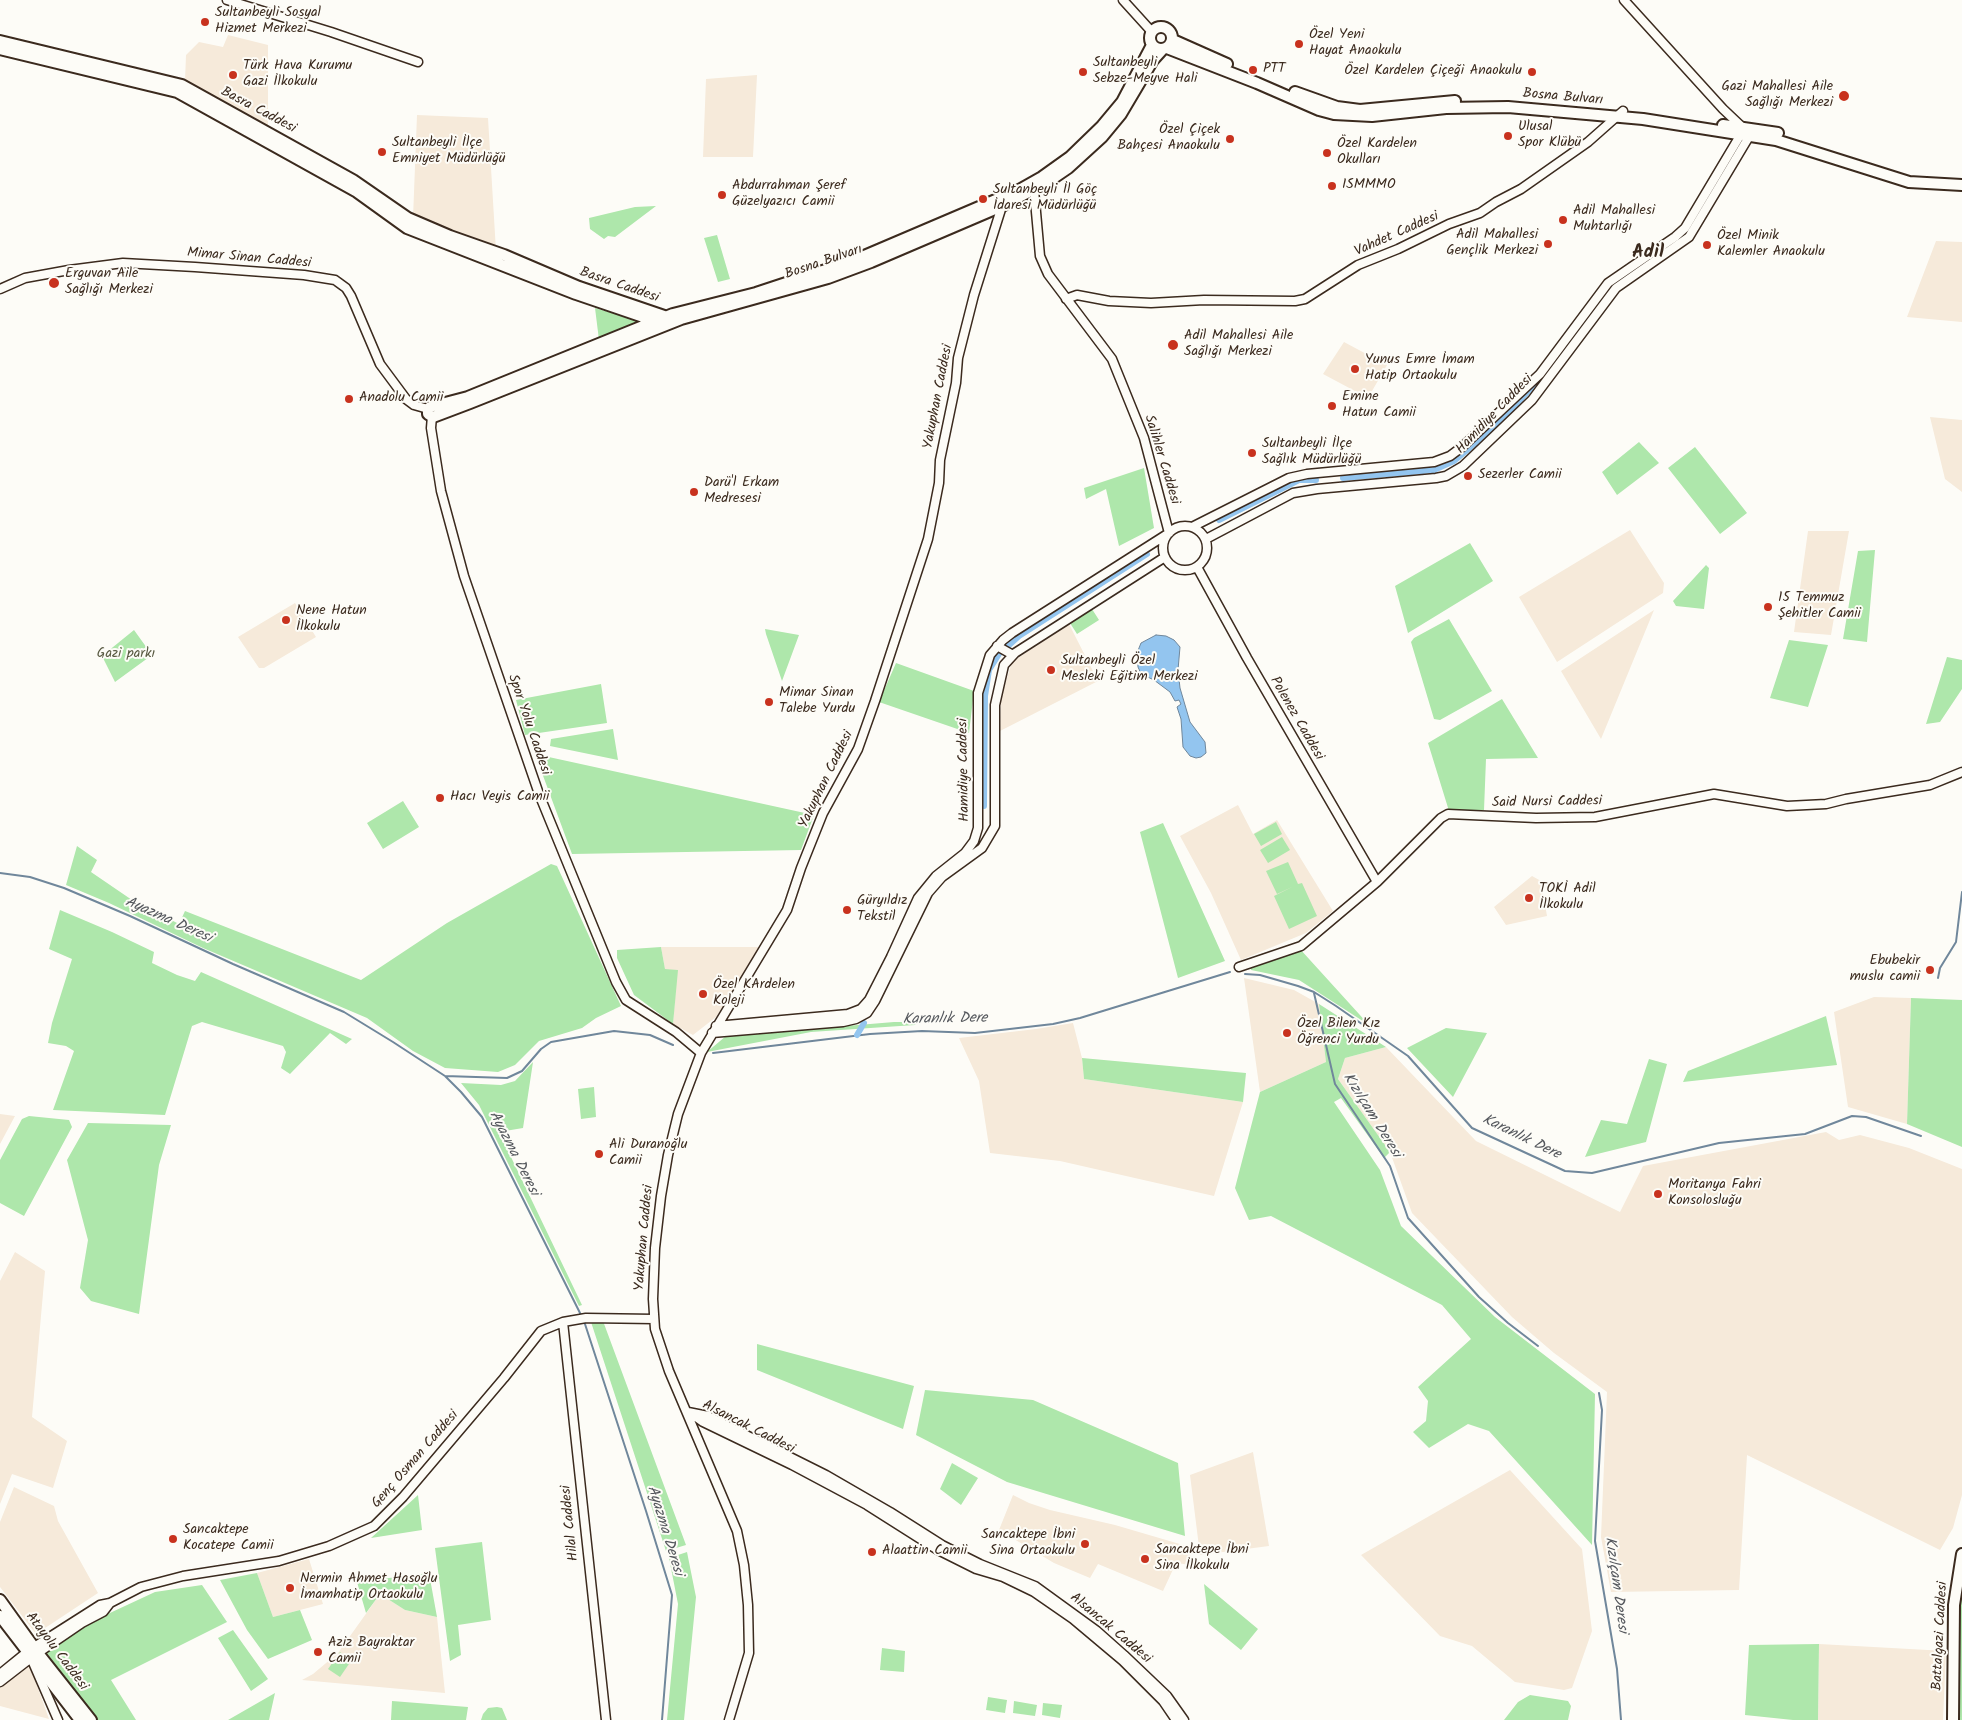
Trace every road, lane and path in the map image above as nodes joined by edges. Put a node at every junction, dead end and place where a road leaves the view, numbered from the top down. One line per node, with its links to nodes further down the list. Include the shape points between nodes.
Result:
1 (227, 0): 9 (street)
2 (1123, 0): 4 (street)
3 (1624, 0): 11 (street)
4 (1152, 32): 6 (main road); 7 (main road, via 1164,27 1170,31)
5 (0, 41): 20 (main road, Basra Caddesi, via 182,85 353,180 408,218)
6 (1152, 45): 7 (main road, via 1157,48); 20 (main road, Bosna Bulvarı, via 1122,102 1070,157 1042,178 850,262 756,293 673,314)
7 (1168, 46): 10 (main road, Bosna Bulvarı, via 1334,114 1372,116 1480,106); 14 (main road, Bosna Bulvarı, via 1153,60 1121,114 1102,137 1068,168)
8 (0, 49): 20 (main road, Basra Caddesi, via 177,92 357,192 407,228 576,294)
9 (418, 62)
10 (1620, 114): 11 (main road, Bosna Bulvarı); 19 (street, Vahdet Caddesi, via 1588,142 1521,189 1480,213 1358,265 1305,299 1151,303 1077,295)
11 (1746, 131): 12 (main road, Bosna Bulvarı, via 1777,133 1910,176); 13 (main road, Bosna Bulvarı, via 1909,182); 16 (street, Hamidiye Caddesi, via 1685,228); 17 (street, Hamidiye Caddesi, via 1689,237)
12 (1962, 178)
13 (1962, 184)
14 (1034, 190): 15 (main road, Bosna Bulvarı); 19 (street, Salihler Caddesi, via 1040,256)
15 (1002, 206): 20 (main road, Bosna Bulvarı, via 828,278 681,319); 36 (street, Yakuphan Caddesi, via 958,358 928,539 872,709 858,749 823,813 787,910)
16 (1650, 254): 17 (street); 21 (street, Hamidiye Caddesi, via 1612,279)
17 (1661, 256): 22 (street, Hamidiye Caddesi, via 1616,288)
18 (0, 289): 23 (street, Mimar Sinan Caddesi, via 25,278 123,263 304,275 335,280 351,296 380,364 406,399)
19 (1066, 299): 27 (street, Salihler Caddesi, via 1112,359 1144,438)
20 (663, 321): 23 (main road, Bosna Bulvarı, via 470,403)
21 (1536, 378): 22 (street); 24 (street, Hamidiye Caddesi, via 1462,447 1442,460)
22 (1543, 387): 25 (street, Hamidiye Caddesi, via 1470,461 1446,476)
23 (433, 412): 37 (street, Spor Yolu Caddesi, via 431,428 441,492 464,576 539,794 616,982 626,1000 676,1032)
24 (1334, 472): 25 (street); 26 (street, Hamidiye Caddesi, via 1289,478)
25 (1326, 488): 28 (street, Hamidiye Caddesi, via 1285,496)
26 (1192, 527): 27 (street, via 1182,526); 28 (street)
27 (1169, 532): 29 (street, via 1163,544); 31 (street, Hamidiye Caddesi, via 1012,633)
28 (1206, 539): 30 (street, via 1207,552)
29 (1165, 557): 30 (street, via 1178,569); 32 (street)
30 (1197, 567): 34 (street, Polenez Caddesi)
31 (997, 646): 32 (street); 36 (street, Hamidiye Caddesi, via 990,655 978,693 978,828 974,841 918,898 868,1000 861,1009 848,1014)
32 (1013, 655): 36 (street, via 1004,665 995,706 995,826 982,848 942,877 928,893 867,1013 843,1022)
33 (1962, 772): 34 (street, Said Nursi Caddesi, via 1930,785 1826,804 1787,806 1714,794 1596,817 1448,814)
34 (1377, 882): 35 (street, Said Nursi Caddesi, via 1302,946)
35 (1239, 967)
36 (714, 1029): 37 (street, Yakuphan Caddesi)
37 (701, 1053): 38 (street, Yakuphan Caddesi, via 678,1114 668,1155 655,1248)
38 (654, 1319): 39 (street, Genç Osman Caddesi, via 582,1318); 40 (street, Yakuphan Caddesi, via 669,1371)
39 (563, 1322): 45 (street, Genç Osman Caddesi, via 541,1331 403,1497 374,1526 329,1546 279,1561 183,1576 141,1587 100,1605); 53 (street, Hilal Caddesi)
40 (688, 1412): 42 (street, Alsancak Caddesi, via 892,1517 938,1550); 54 (street, via 736,1531 744,1565 749,1653)
41 (1962, 1554): 57 (main road, Battalgazi Caddesi, via 1954,1604)
42 (978, 1566): 55 (street, Alsancak Caddesi, via 1034,1592 1073,1619 1123,1661 1162,1700); 56 (street, Alsancak Caddesi, via 1035,1586 1061,1603 1124,1655 1167,1696)
43 (0, 1600): 45 (main road, Atayolu Caddesi)
44 (0, 1616): 45 (main road, Atayolu Caddesi)
45 (33, 1653): 46 (street); 47 (street); 48 (main road, Atayolu Caddesi); 49 (street); 52 (main road, Atayolu Caddesi)
46 (0, 1674)
47 (0, 1682)
48 (65, 1701): 49 (street, via 57,1704); 51 (main road, Atayolu Caddesi)
49 (55, 1710): 50 (street)
50 (58, 1720)
51 (80, 1720)
52 (92, 1720)
53 (606, 1720)
54 (729, 1720)
55 (1176, 1720)
56 (1184, 1720)
57 (1953, 1720)

